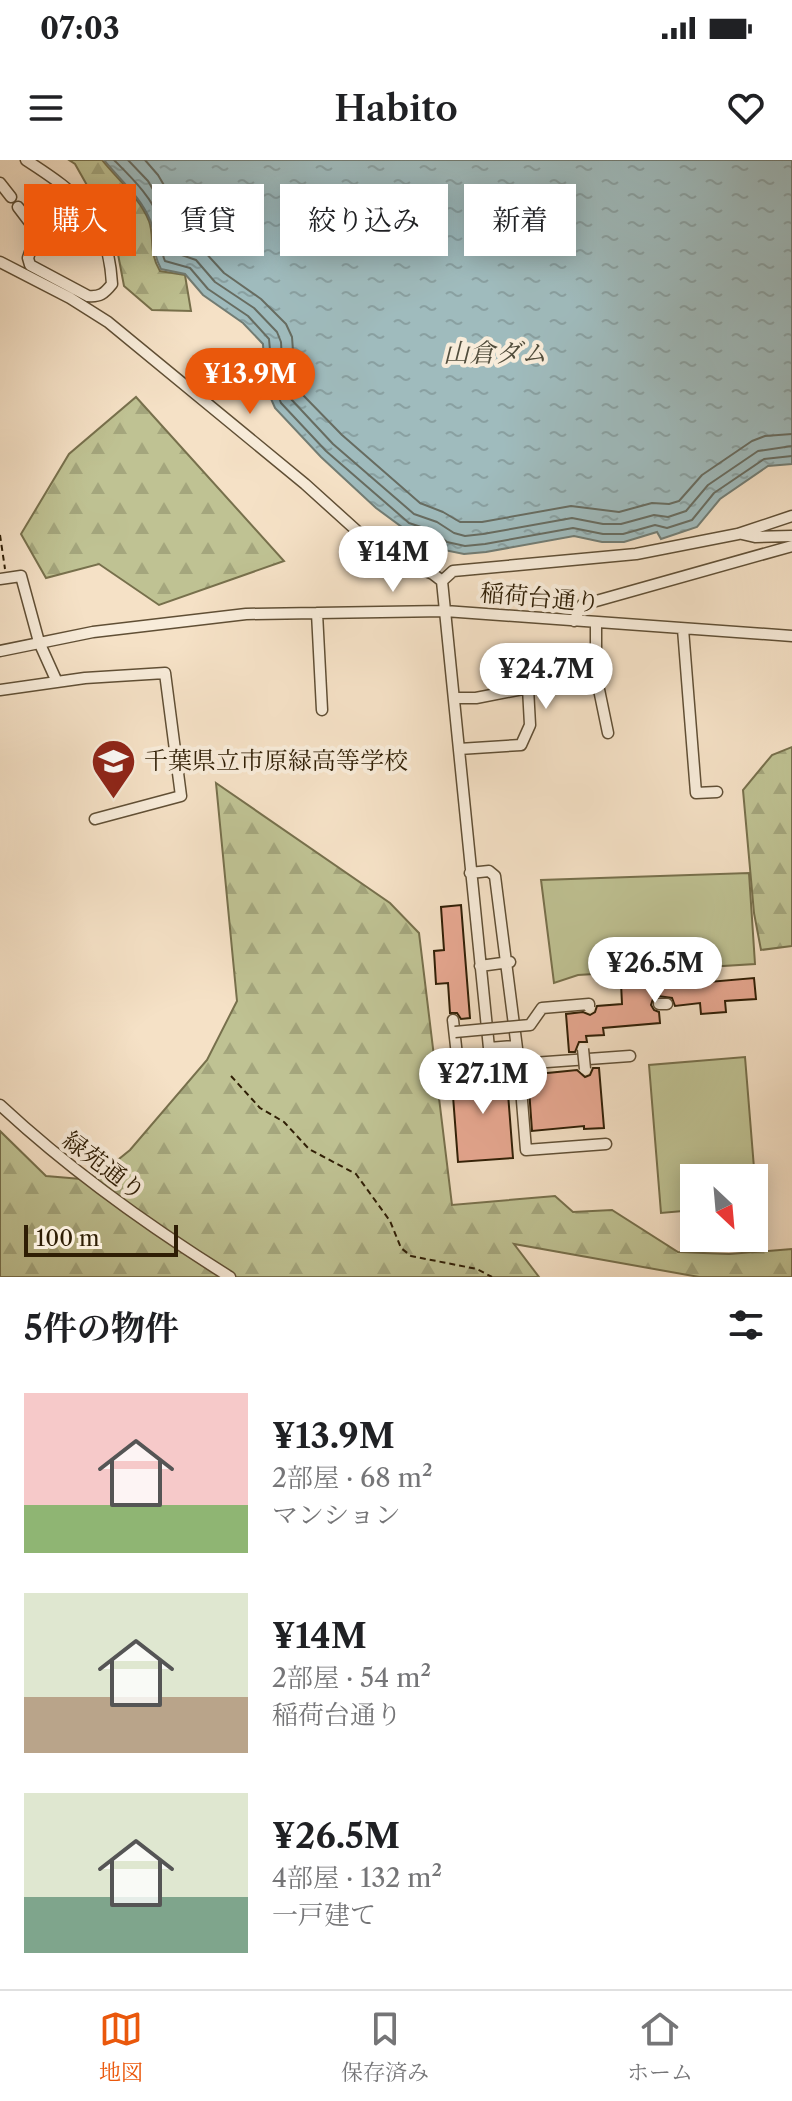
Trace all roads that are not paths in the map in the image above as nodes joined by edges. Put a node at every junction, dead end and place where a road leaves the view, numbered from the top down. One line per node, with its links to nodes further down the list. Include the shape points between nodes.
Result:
1 (26, 160): 2 (street, via 77,194 106,238 112,284 105,293 88,296 30,265 37,232)
2 (0, 183)
3 (0, 262): 9 (street, via 108,322 367,540)
4 (792, 516): 5 (street)
5 (738, 534): 6 (street); 9 (street, via 636,554 453,571)
6 (792, 536)
7 (792, 546): 12 (street, via 582,605)
8 (3, 579): 16 (street, via 21,576)
9 (442, 581): 10 (street)
10 (445, 611): 11 (street, 稲荷台通り); 12 (street, 稲荷台通り); 20 (street)
11 (317, 613): 16 (street, 稲荷台通り, via 246,614); 21 (street)
12 (574, 621): 13 (street, 稲荷台通り)
13 (596, 623): 14 (street, 稲荷台通り); 22 (street, via 596,675)
14 (683, 629): 15 (street, 稲荷台通り); 24 (street, via 696,793)
15 (792, 636)
16 (39, 642): 17 (street, 稲荷台通り); 18 (street)
17 (0, 651)
18 (57, 682): 19 (street); 25 (street, via 165,673 181,796)
19 (0, 690)
20 (455, 698): 23 (street); 23 (street, via 528,688 530,725 521,745)
21 (322, 710)
22 (608, 733)
23 (459, 749): 26 (street)
24 (717, 792)
25 (95, 819)
26 (470, 873): 27 (street, via 489,871 495,876); 28 (street)
27 (508, 962): 28 (street); 32 (street)
28 (480, 966): 32 (street, via 489,1048)
29 (589, 1007): 31 (street, bridge, via 542,1008 530,1025)
30 (453, 1020): 31 (street)
31 (455, 1032): 37 (street, via 458,1064 448,1065)
32 (515, 1046): 35 (street)
33 (583, 1049): 36 (street, bridge)
34 (630, 1056): 35 (street)
35 (519, 1064): 39 (street, via 526,1150)
36 (585, 1069)
37 (452, 1088)
38 (0, 1105): 40 (street, 緑苑通り, via 109,1198)
39 (606, 1144)
40 (230, 1277)

